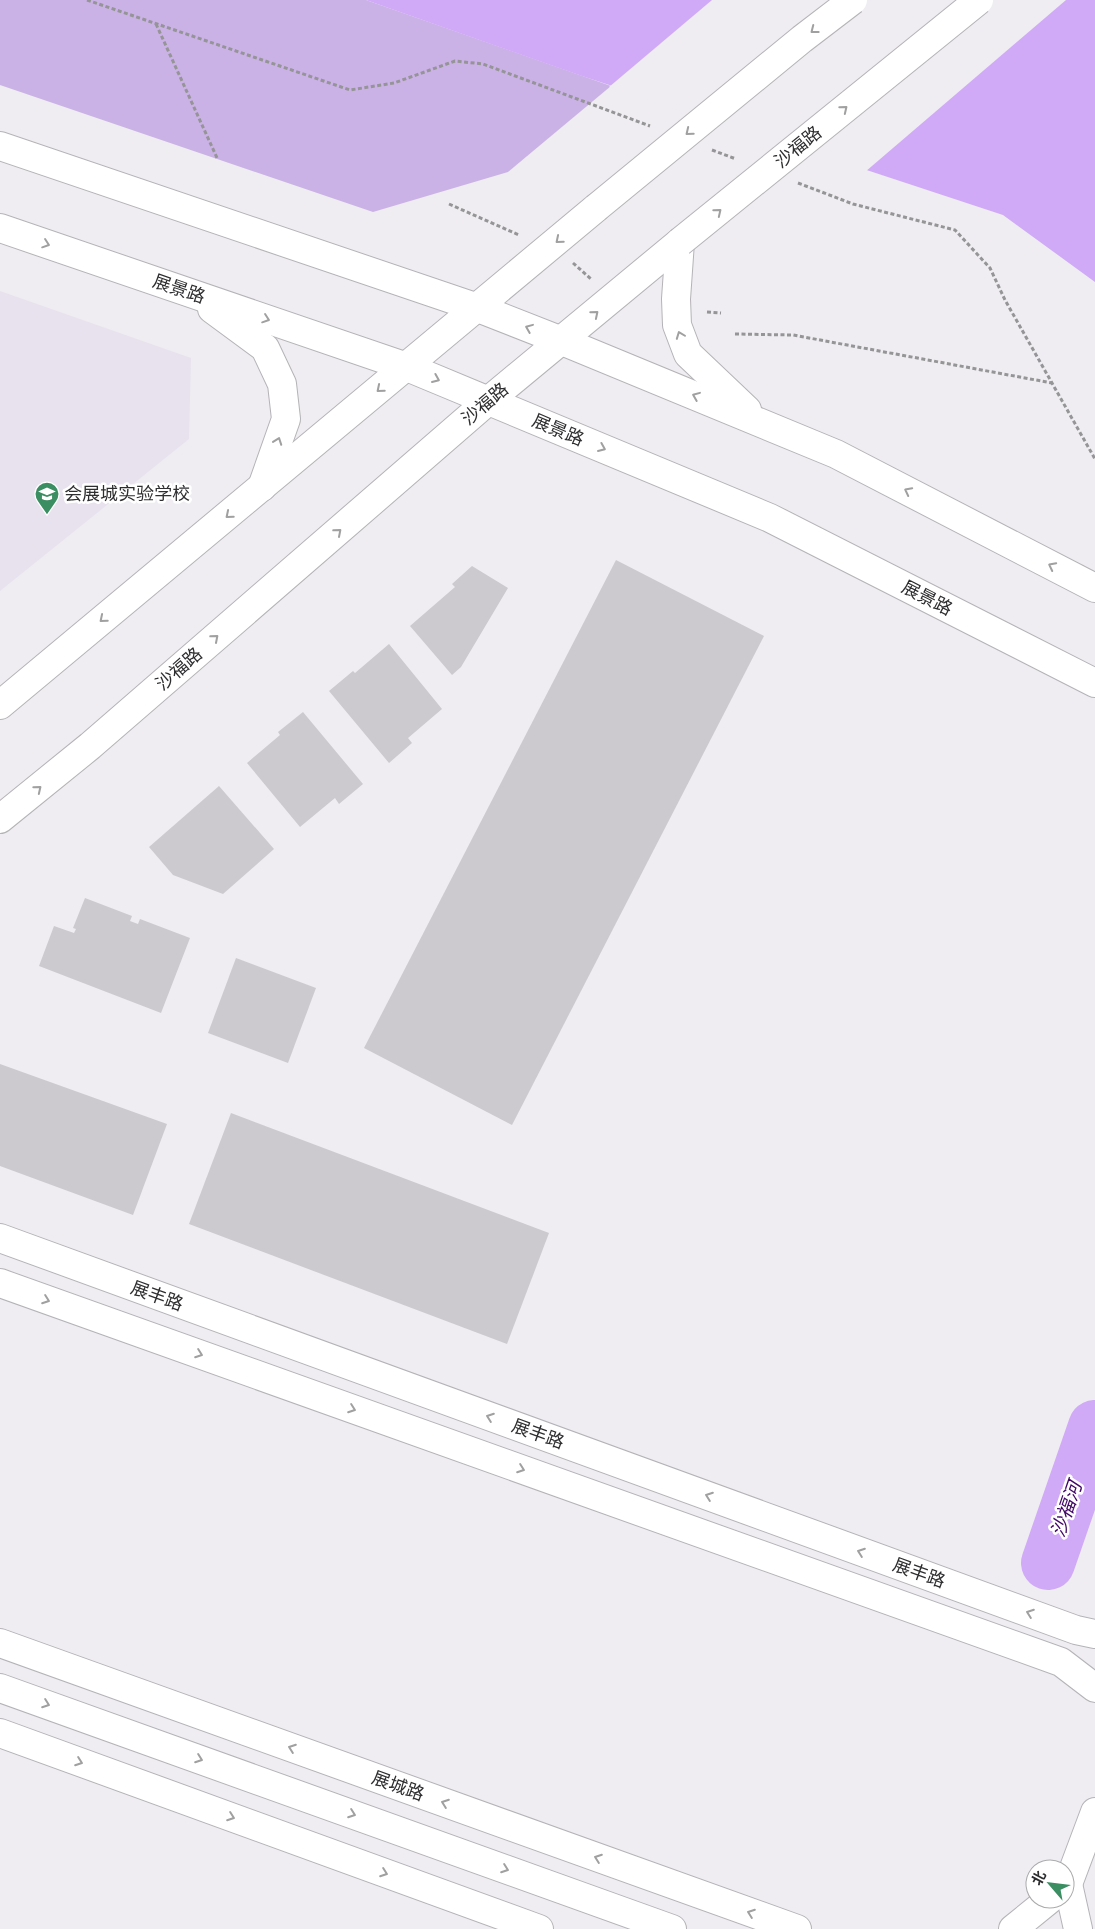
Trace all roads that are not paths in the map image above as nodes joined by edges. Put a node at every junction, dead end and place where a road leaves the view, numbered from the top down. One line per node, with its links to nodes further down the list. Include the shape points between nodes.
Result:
1 (853, 0): 7 (street, one-way to 7, bridge)
2 (979, 0): 5 (street, 沙福路, one-way to 2, bridge)
3 (0, 146): 7 (street)
4 (0, 228): 6 (street, 展景路, one-way to 6)
5 (680, 242): 8 (street, 沙福路, one-way to 5); 11 (street, one-way to 5, via 688,354 677,326)
6 (191, 293): 9 (street, 展景路, one-way to 9); 12 (street, one-way to 6, via 286,419 282,384 265,348)
7 (478, 308): 8 (street, one-way to 7); 9 (street)
8 (562, 341): 10 (street, 沙福路); 11 (street, one-way to 8)
9 (406, 367): 10 (street, 展景路, one-way to 10); 12 (street, one-way to 12)
10 (488, 401): 14 (street, 展景路, one-way to 14, via 770,518); 16 (street, 沙福路, one-way to 10, via 97,740)
11 (759, 422): 13 (street, one-way to 11, via 836,454)
12 (262, 487): 15 (street, one-way to 15)
13 (1095, 588)
14 (1095, 683)
15 (0, 705)
16 (0, 819)
17 (0, 1238): 19 (street, 展丰路, one-way to 17)
18 (0, 1283): 22 (street, 展丰路, one-way to 22, via 1061,1662)
19 (1086, 1632)
20 (0, 1643): 30 (street, 展城路, one-way to 20)
21 (0, 1688): 29 (street, one-way to 29)
22 (1095, 1688)
23 (0, 1733): 28 (street, one-way to 28)
24 (1095, 1812): 25 (street)
25 (1075, 1859)
26 (1037, 1909): 31 (street)
27 (1069, 1909): 32 (street)
28 (539, 1929)
29 (672, 1929)
30 (797, 1929)
31 (1012, 1929)
32 (1078, 1929)

